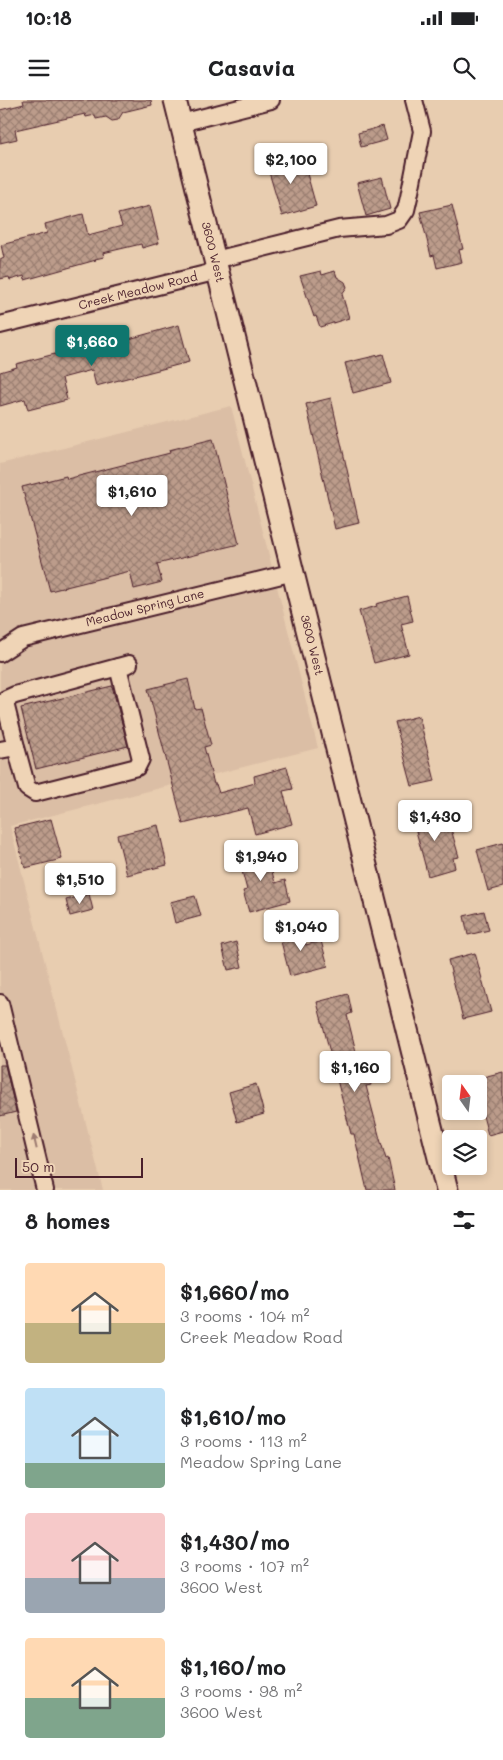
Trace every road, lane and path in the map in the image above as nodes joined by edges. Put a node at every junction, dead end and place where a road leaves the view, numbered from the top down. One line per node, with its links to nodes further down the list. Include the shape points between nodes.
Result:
1 (175, 100): 4 (main road, 3600 West)
2 (271, 100): 4 (street)
3 (414, 100): 5 (street, Creek Meadow Road, via 422,130 410,197 398,220 386,225 339,229)
4 (181, 123): 5 (main road, 3600 West)
5 (216, 266): 6 (street, Creek Meadow Road); 7 (main road, 3600 West)
6 (0, 325)
7 (294, 572): 8 (street, Meadow Spring Lane, via 24,638); 12 (main road, 3600 West)
8 (0, 653)
9 (8, 749): 9 (street, via 6,699 124,666 142,759 137,767 35,793 28,788)
10 (0, 1003): 11 (street, one-way to 10)
11 (45, 1190)
12 (447, 1190)

